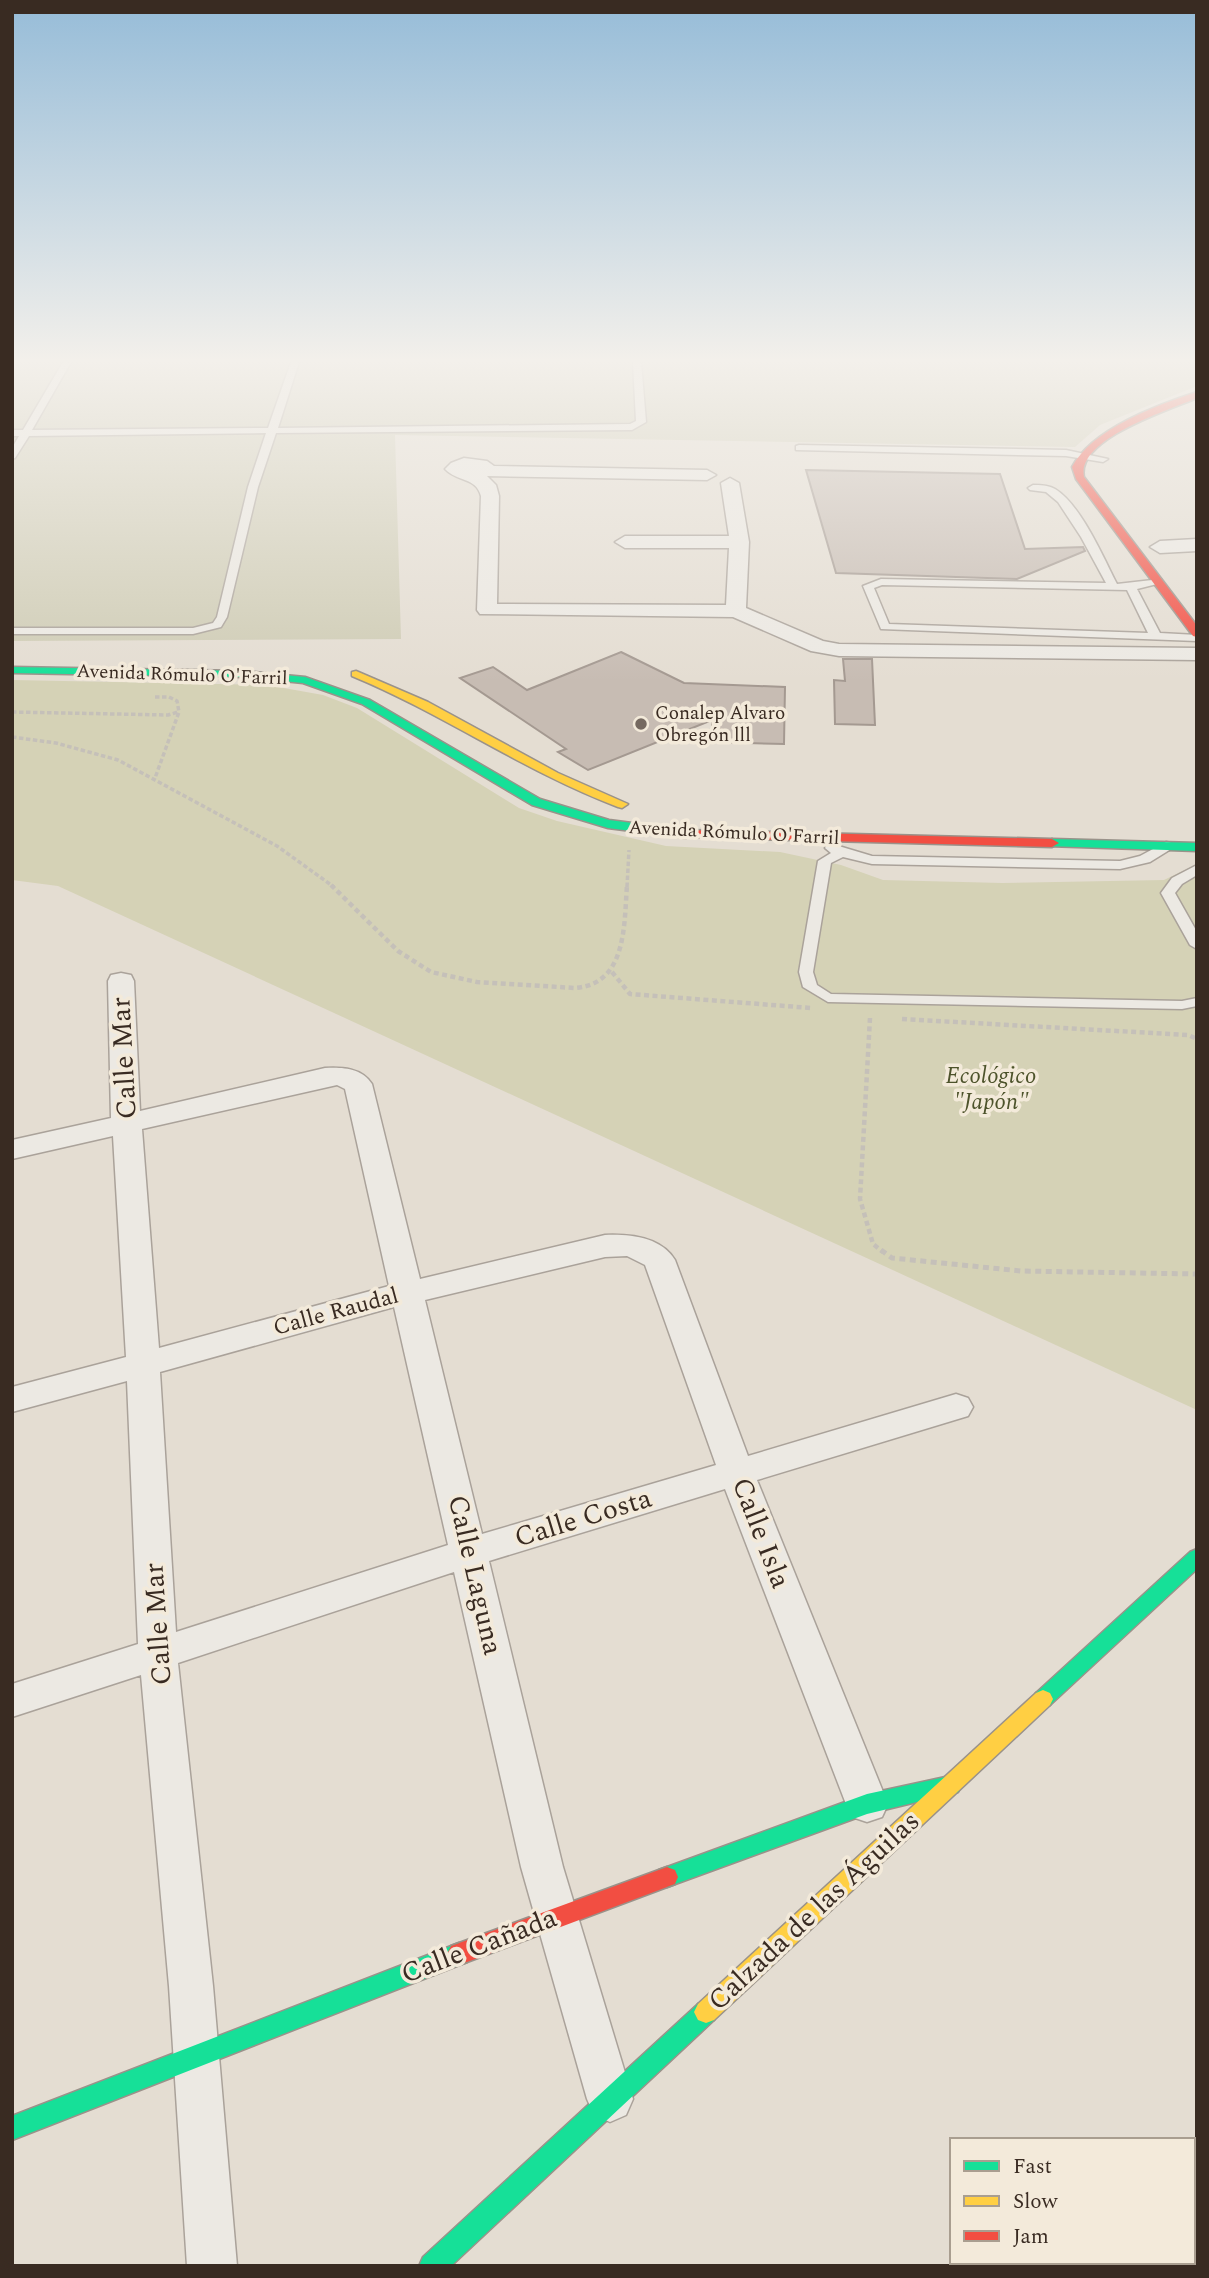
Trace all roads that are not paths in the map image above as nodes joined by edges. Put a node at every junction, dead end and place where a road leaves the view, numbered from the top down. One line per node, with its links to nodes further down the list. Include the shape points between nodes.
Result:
1 (258, 468): 15 (lane, via 217,625 192,631)
2 (1078, 468): 11 (main road, via 1079,477)
3 (1101, 468): 4 (main road)
4 (1105, 477)
5 (1033, 488): 12 (lane, via 1057,495)
6 (625, 542): 7 (street)
7 (739, 542): 14 (street); 14 (street, via 730,482 737,480 736,474 480,473 490,496 487,610)
8 (1156, 542): 9 (street); 10 (main road)
9 (1197, 545)
10 (1175, 566)
11 (1157, 581): 13 (lane); 16 (main road)
12 (1113, 587): 13 (lane); 17 (lane, via 881,582 869,586 885,627)
13 (1131, 587): 17 (lane)
14 (736, 611): 18 (street, via 818,647 838,650)
15 (12, 631)
16 (1197, 636): 17 (lane)
17 (1156, 637)
18 (1197, 653)
19 (335, 667): 21 (main road, Avenida Rómulo O'Farril, via 422,702 553,778 589,794)
20 (12, 670): 23 (main road, Avenida Rómulo O'Farril, via 250,674 307,680 344,691 515,792 559,811 629,829)
21 (642, 808)
22 (1188, 826): 25 (main road)
23 (816, 837): 24 (main road, Avenida Rómulo O'Farril); 26 (lane)
24 (1166, 846): 25 (main road, Avenida Rómulo O'Farril); 26 (lane, via 1145,859 1120,866 872,860)
25 (1196, 847)
26 (841, 853): 30 (lane, via 825,861 806,972 810,987 828,998)
27 (1197, 869): 28 (lane, via 1177,881 1168,893)
28 (1197, 945)
29 (121, 981): 31 (street, Calle Mar)
30 (1197, 1002)
31 (128, 1123): 32 (street); 34 (street, Calle Laguna, via 325,1077 342,1076 358,1084); 35 (street, Calle Mar)
32 (12, 1150)
33 (659, 1260): 34 (street, Calle Raudal, via 648,1250 627,1244 605,1246); 38 (street, Calle Isla)
34 (406, 1293): 35 (street, Calle Raudal); 39 (street, Calle Laguna)
35 (143, 1365): 36 (street, Calle Raudal); 41 (street, Calle Mar)
36 (12, 1400)
37 (956, 1407): 38 (street, Calle Costa)
38 (737, 1473): 39 (street, Calle Costa); 44 (street, Calle Isla)
39 (470, 1552): 41 (street, Calle Costa); 45 (street, Calle Laguna)
40 (1197, 1557): 43 (main road, Calzada de las Águilas)
41 (158, 1653): 42 (street, Calle Costa); 46 (street, Calle Mar)
42 (12, 1701)
43 (952, 1785): 44 (main road, Calle Cañada); 47 (main road, Calzada de las Águilas)
44 (867, 1804): 45 (main road, Calle Cañada)
45 (555, 1917): 46 (main road, Calle Cañada); 47 (street, Calle Laguna)
46 (195, 2056): 48 (main road, Calle Cañada); 50 (street, Calle Mar)
47 (610, 2099): 49 (main road, Calzada de las Águilas)
48 (12, 2128)
49 (448, 2261)
50 (212, 2266)

